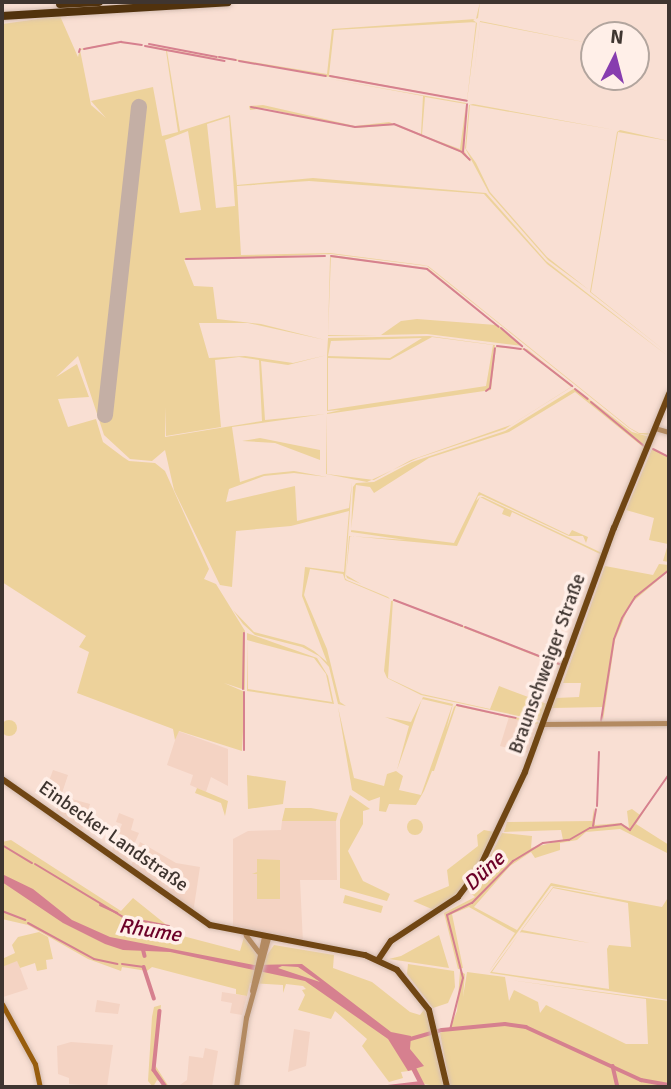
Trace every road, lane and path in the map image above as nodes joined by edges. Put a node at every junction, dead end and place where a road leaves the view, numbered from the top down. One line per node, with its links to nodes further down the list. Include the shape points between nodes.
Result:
1 (99, 2): 3 (highway)
2 (228, 2): 3 (highway)
3 (2, 13)
4 (669, 394): 5 (main road, Braunschweiger Straße)
5 (655, 428): 6 (street); 8 (main road, Braunschweiger Straße)
6 (669, 432)
7 (669, 723): 8 (street)
8 (543, 724): 13 (main road, Braunschweiger Straße, via 517,792 474,878 456,899)
9 (2, 779): 10 (main road, Einbecker Landstraße)
10 (205, 921): 11 (main road, Einbecker Landstraße); 12 (main road, Einbecker Landstraße)
11 (246, 934): 12 (main road, Einbecker Landstraße); 14 (street, via 256,942)
12 (266, 937): 14 (street); 15 (main road, Einbecker Landstraße)
13 (386, 948): 15 (main road); 16 (main road)
14 (261, 957): 19 (street)
15 (378, 960): 16 (main road, Einbecker Landstraße)
16 (388, 965): 20 (main road, Einbecker Landstraße, via 415,987 433,1019)
17 (2, 1004): 18 (main road, via 35,1064)
18 (40, 1087)
19 (236, 1087)
20 (447, 1087)

